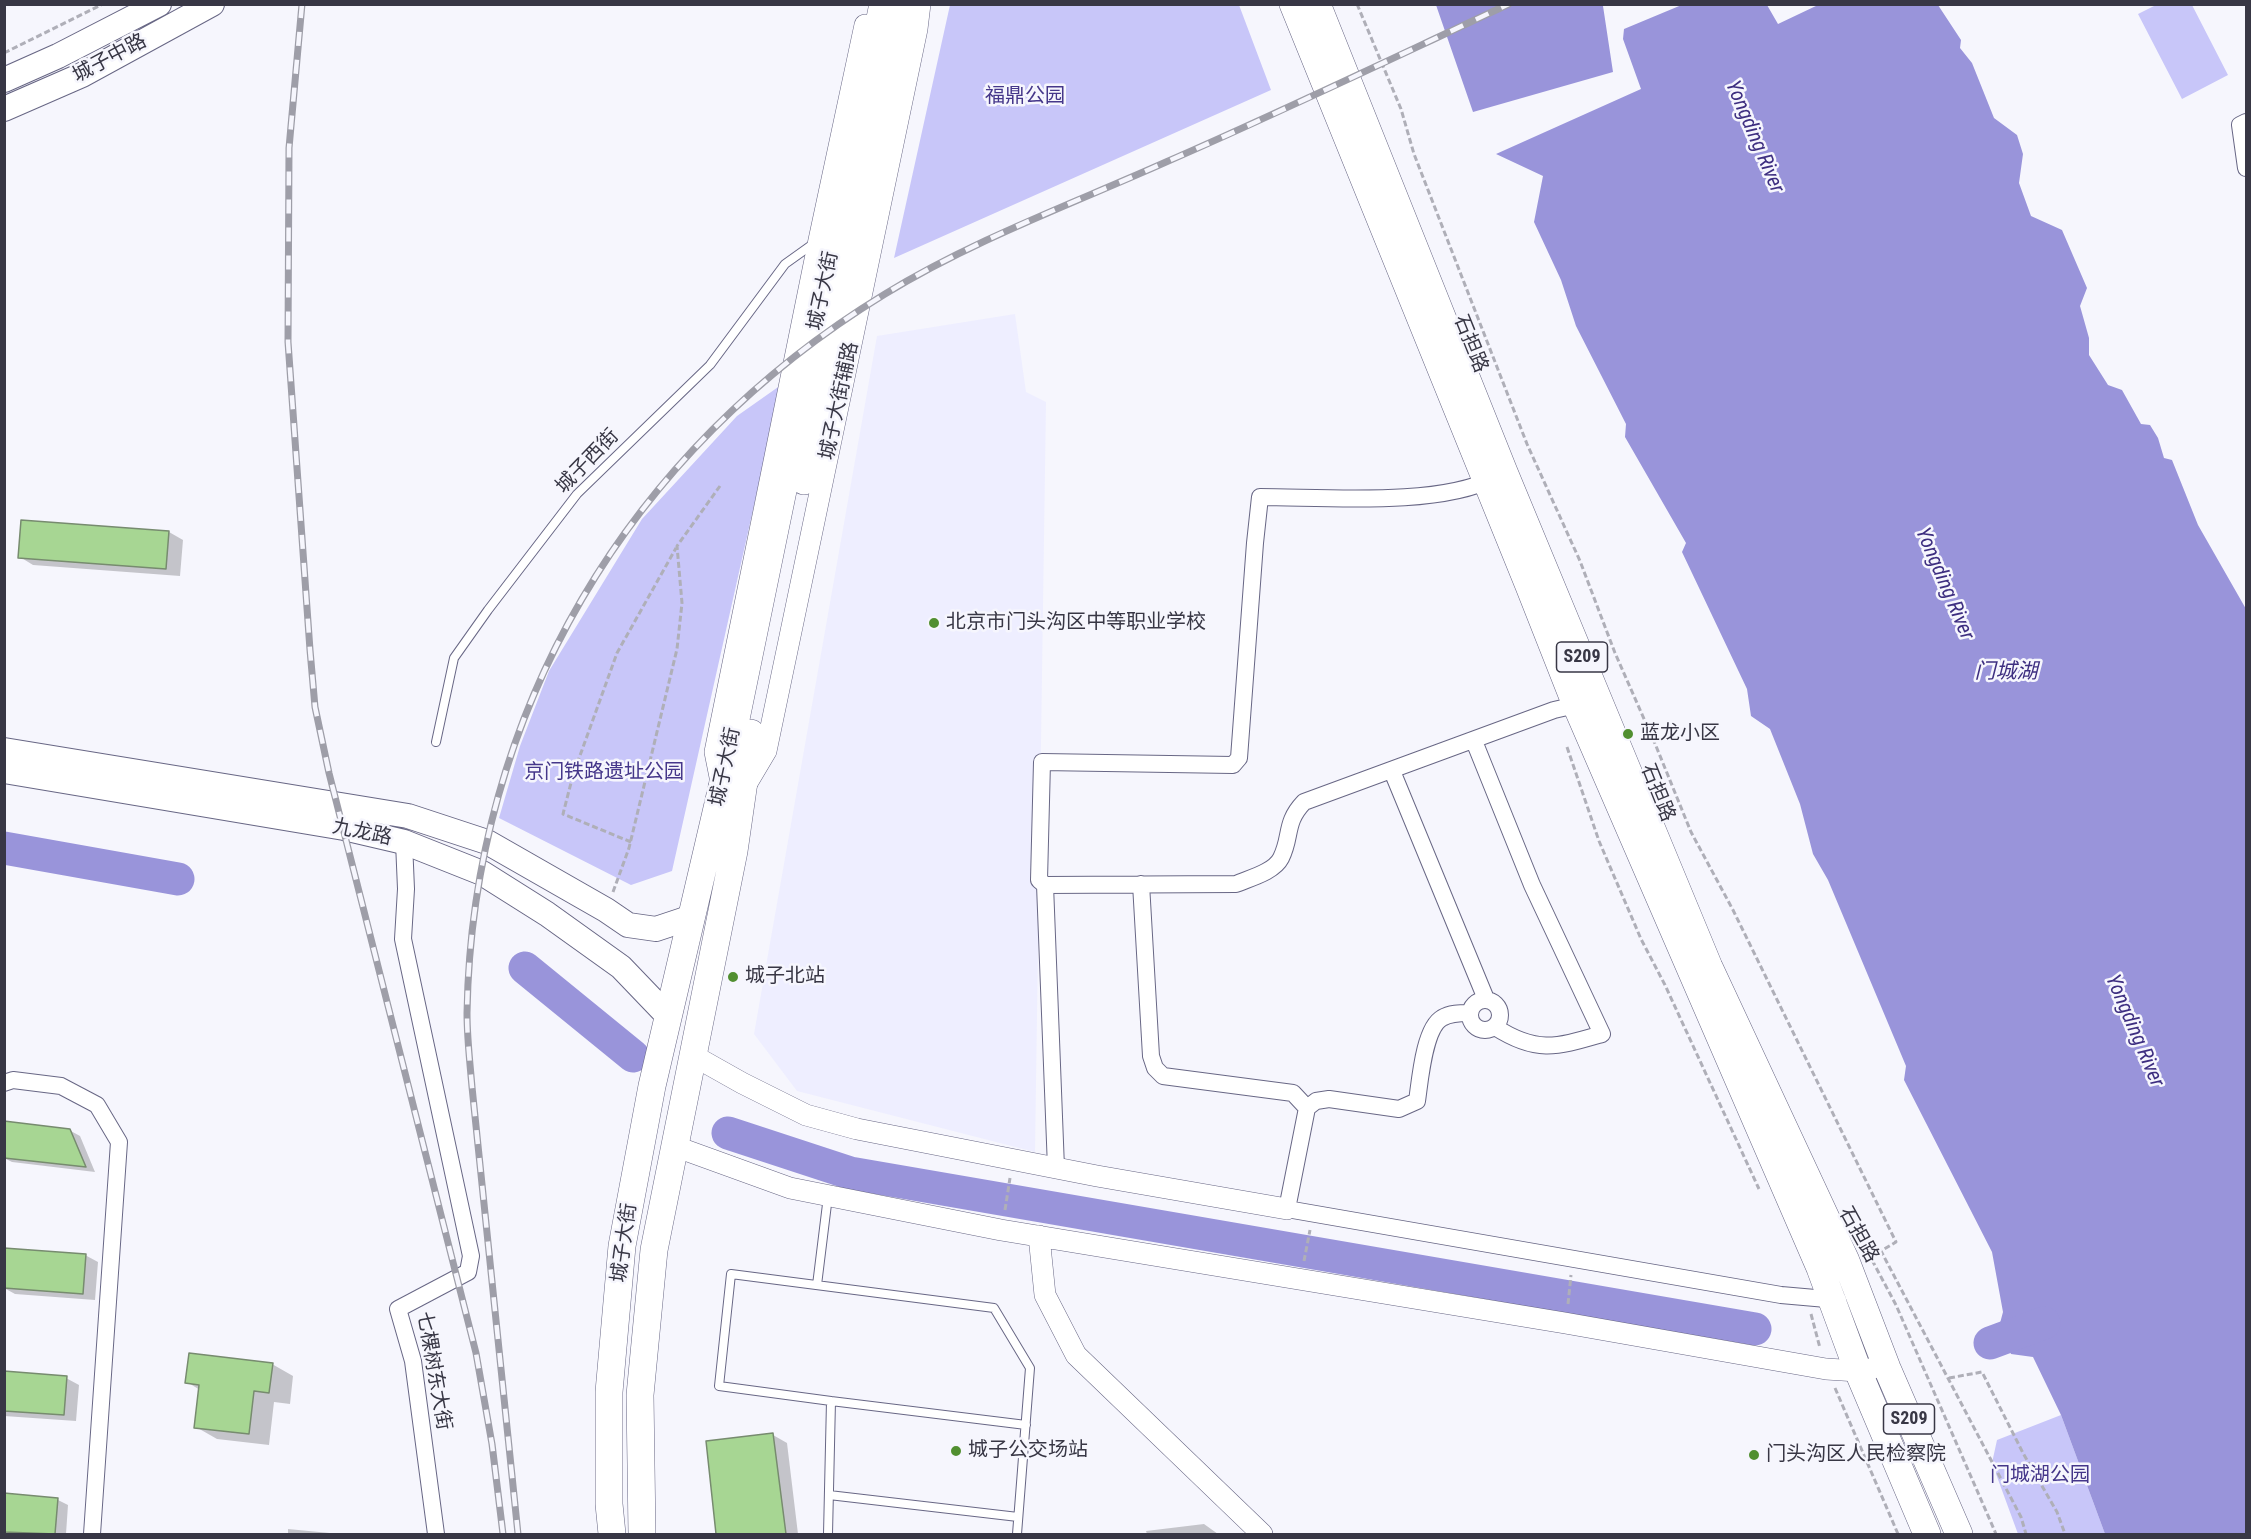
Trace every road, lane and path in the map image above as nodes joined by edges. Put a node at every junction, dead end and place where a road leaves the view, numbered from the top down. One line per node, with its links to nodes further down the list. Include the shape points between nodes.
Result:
1 (103, 4): 11 (path)
2 (159, 4): 12 (main road, 城子中路)
3 (213, 4): 13 (main road, 城子中路, via 82,75)
4 (870, 4): 16 (street)
5 (883, 4): 26 (main road, 城子大街)
6 (905, 4): 26 (main road, 城子大街, via 750,737)
7 (920, 4): 26 (street, 城子大街辅路, via 766,751)
8 (1293, 4): 17 (main road, 石担路 / S209)
9 (1317, 4): 17 (main road, 石担路 / S209)
10 (1357, 4): 57 (path, via 1401,109 1414,154 1527,444 1580,561 1691,832 1896,1242 1881,1251)
11 (4, 53)
12 (4, 80)
13 (4, 109)
14 (2247, 122): 15 (street, via 2240,125)
15 (2247, 168)
16 (819, 240): 22 (lane, 城子西街, via 785,264 710,365 577,494 488,610 454,658); 26 (street, via 715,752)
17 (1495, 477): 20 (main road, 石担路 / S209); 30 (street, via 1465,488 1408,498 1260,497 1239,758 1233,765 1042,762 1039,880); 53 (main road, 石担路 / S209, via 1709,967)
18 (720, 486): 19 (path)
19 (677, 546): 28 (path, via 682,603 677,649); 28 (path, via 617,653 563,814)
20 (1576, 705): 21 (street); 52 (main road, 石担路 / S209)
21 (1474, 741): 25 (street); 36 (street, via 1532,885 1602,1034 1557,1047 1529,1044)
22 (436, 742)
23 (4, 750): 31 (main road, 九龙路, via 408,816 487,842)
24 (4, 771): 27 (main road, 九龙路, via 344,828)
25 (1392, 771): 29 (street, via 1305,802 1293,814 1281,860 1265,872 1236,884); 33 (street)
26 (732, 789): 32 (main road, 城子大街); 37 (main road, 城子大街, via 734,851)
27 (404, 842): 35 (main road, 九龙路, via 482,873 547,914 621,967); 63 (street, 七棵树东大街, via 403,939 471,1256 468,1272 398,1309 413,1361)
28 (631, 842): 31 (path)
29 (1141, 884): 30 (street); 39 (street, via 1151,1056 1155,1068 1163,1076 1293,1093)
30 (1046, 885): 42 (street)
31 (606, 910): 32 (main road, 九龙路, via 628,925 656,929)
32 (692, 917): 35 (main road, 城子大街)
33 (1486, 999): 34 (street, via 1476,1002); 36 (street, via 1500,1012)
34 (1469, 1013): 36 (street, via 1476,1028); 39 (street, via 1440,1019 1431,1031 1417,1101 1399,1109 1329,1099 1316,1101)
35 (668, 1015): 64 (main road, 城子大街, via 622,1246 609,1392)
36 (1495, 1027)
37 (693, 1056): 40 (main road, 城子大街); 41 (street, via 806,1115 856,1129)
38 (4, 1083): 62 (street, via 13,1080 61,1086 97,1105 119,1142)
39 (1307, 1108): 44 (street)
40 (674, 1146): 43 (street, via 790,1188); 65 (main road, 城子大街, via 654,1250 640,1395)
41 (1014, 1159): 42 (street); 46 (path)
42 (1056, 1168): 44 (street)
43 (828, 1196): 46 (street); 51 (lane)
44 (1287, 1209): 45 (street)
45 (1313, 1213): 49 (street); 50 (path)
46 (1001, 1230): 47 (street)
47 (1039, 1236): 50 (street); 68 (street, via 1045,1294 1076,1355)
48 (1869, 1255): 71 (path, 石担路, via 1896,1305)
49 (1573, 1258): 52 (street, via 1781,1295); 54 (path)
50 (1300, 1279): 54 (street)
51 (817, 1285): 58 (lane, via 731,1274 719,1386); 59 (lane, via 994,1308 1030,1368)
52 (1832, 1300): 53 (street); 56 (main road, 石担路 / S209)
53 (1862, 1303): 55 (main road, 石担路 / S209)
54 (1565, 1323): 56 (street, via 1826,1369)
55 (1887, 1368): 56 (street); 70 (main road, 石担路 / S209)
56 (1858, 1371): 69 (main road, 石担路 / S209)
57 (1948, 1378): 72 (path, via 2021,1517); 73 (path, via 1982,1372)
58 (831, 1401): 59 (lane); 60 (lane)
59 (1026, 1425): 61 (lane)
60 (829, 1495): 61 (lane); 66 (lane)
61 (1018, 1517): 67 (lane)
62 (92, 1534)
63 (436, 1534)
64 (612, 1534)
65 (642, 1534)
66 (828, 1534)
67 (1017, 1534)
68 (1262, 1534)
69 (1927, 1534)
70 (1959, 1534)
71 (1996, 1534)
72 (2026, 1534)
73 (2065, 1534)

